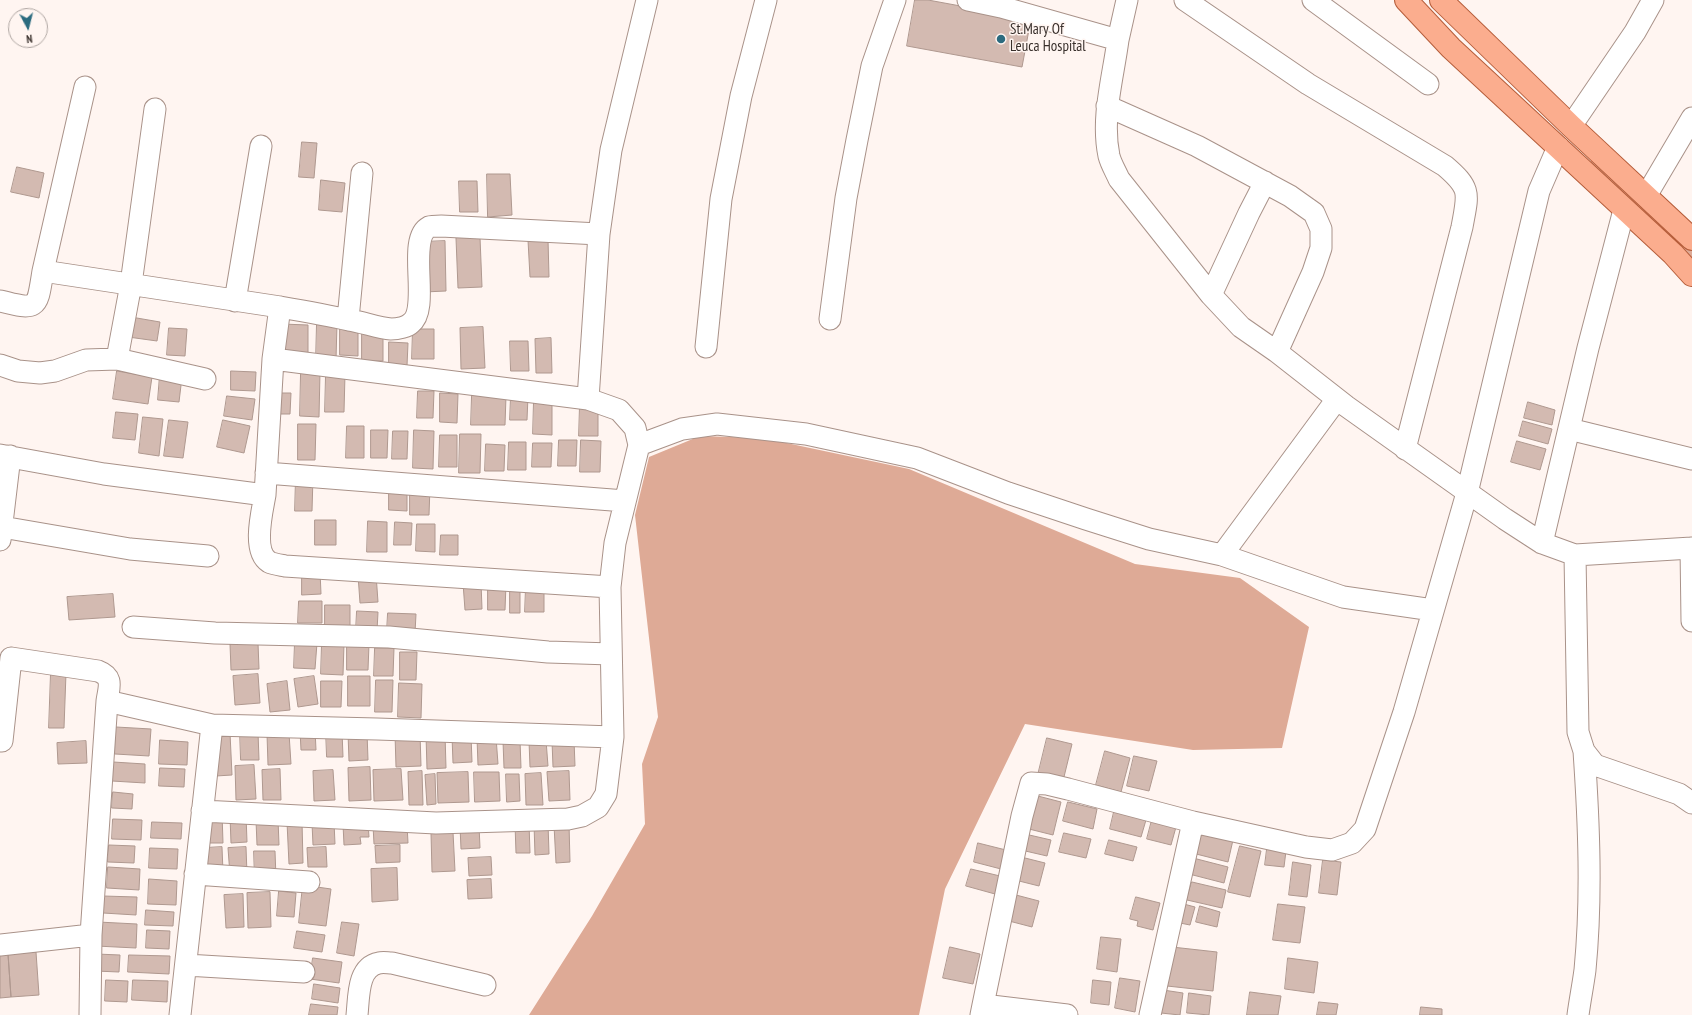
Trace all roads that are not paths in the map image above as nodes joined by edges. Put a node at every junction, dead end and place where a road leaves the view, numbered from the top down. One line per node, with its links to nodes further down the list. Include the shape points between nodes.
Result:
1 (647, 0): 25 (street, via 611,150)
2 (766, 0): 36 (street, via 741,96 722,199)
3 (895, 0): 35 (street, via 872,66 846,198)
4 (968, 0): 11 (street)
5 (1127, 0): 12 (street)
6 (1186, 0): 46 (street, via 1308,84 1445,166 1458,177 1466,190 1462,227)
7 (1313, 0): 13 (street)
8 (1406, 0): 20 (main road, via 1451,48)
9 (1441, 0): 18 (main road)
10 (1653, 0): 18 (street, via 1635,32)
11 (1002, 4): 12 (street)
12 (1118, 40): 15 (street)
13 (1428, 84)
14 (85, 87): 27 (street)
15 (1107, 106): 22 (street, via 1197,146); 30 (street, via 1106,138 1110,158 1119,179)
16 (155, 109): 29 (street)
17 (1692, 118): 23 (street)
18 (1570, 126): 23 (main road)
19 (261, 146): 32 (street)
20 (1558, 147): 24 (main road); 50 (street, via 1539,191)
21 (362, 173): 34 (street)
22 (1265, 182): 30 (street); 37 (street, via 1314,213 1321,229 1321,248 1313,272)
23 (1646, 196): 26 (main road)
24 (1624, 210): 28 (main road, via 1673,254); 44 (street)
25 (599, 234): 34 (street, via 429,227 422,234 419,246 419,303 416,318 411,324 391,329); 42 (street)
26 (1692, 240)
27 (43, 271): 29 (street); 31 (street, via 37,302 23,306)
28 (1692, 275)
29 (131, 284): 32 (street); 38 (street)
30 (1211, 295): 37 (street, via 1241,326)
31 (0, 300)
32 (235, 301): 33 (street)
33 (280, 307): 34 (street); 39 (street)
34 (348, 319)
35 (830, 319)
36 (706, 347)
37 (1277, 352): 43 (street)
38 (117, 359): 40 (street, via 86,360 55,371 40,373 18,371); 41 (street)
39 (273, 359): 42 (street); 49 (street)
40 (0, 365)
41 (205, 379)
42 (588, 399): 45 (street, via 619,410 635,428)
43 (1337, 399): 46 (street); 56 (street)
44 (1569, 429): 48 (street); 54 (street)
45 (639, 445): 52 (street); 56 (street, via 682,429 716,424 806,434 917,458 1008,493 1149,539)
46 (1405, 448): 50 (street)
47 (5, 455): 51 (street, via 104,474); 53 (street)
48 (1692, 459)
49 (266, 473): 51 (street); 52 (street)
50 (1467, 492): 54 (street); 60 (street)
51 (265, 495): 59 (street, via 259,536 261,551 269,562 284,566)
52 (624, 500): 59 (street, via 615,543)
53 (1, 534): 58 (street)
54 (1542, 543): 57 (street)
55 (1691, 548): 57 (street); 61 (street)
56 (1222, 555): 60 (street, via 1344,598)
57 (1575, 555): 69 (street, via 1578,732)
58 (208, 556)
59 (610, 587): 63 (street)
60 (1433, 610): 72 (street, via 1404,712 1365,829 1352,843 1332,850)
61 (1692, 621)
62 (133, 627): 63 (street, via 216,633 389,637 548,652)
63 (611, 654): 67 (street)
64 (6, 658): 65 (street, via 104,673 110,684); 68 (street, via 2,741)
65 (107, 701): 66 (street); 75 (street)
66 (212, 725): 67 (street); 71 (street)
67 (613, 737): 71 (street, via 606,794 598,807 582,816 568,819 436,823)
68 (0, 740)
69 (1584, 751): 70 (street, via 1595,765 1679,794); 86 (street, via 1589,815 1589,908 1585,970)
70 (1692, 803)
71 (202, 811): 73 (street)
72 (1193, 822): 80 (street, via 1068,789 1031,783); 85 (street)
73 (195, 874): 74 (street); 77 (street)
74 (309, 882)
75 (91, 935): 76 (street); 81 (street)
76 (0, 945)
77 (186, 965): 78 (street); 82 (street)
78 (304, 972)
79 (485, 985): 83 (street, via 392,963 380,963 370,966 363,976)
80 (982, 1010): 84 (street)
81 (90, 1015)
82 (180, 1015)
83 (357, 1015)
84 (1067, 1015)
85 (1150, 1015)
86 (1578, 1015)

